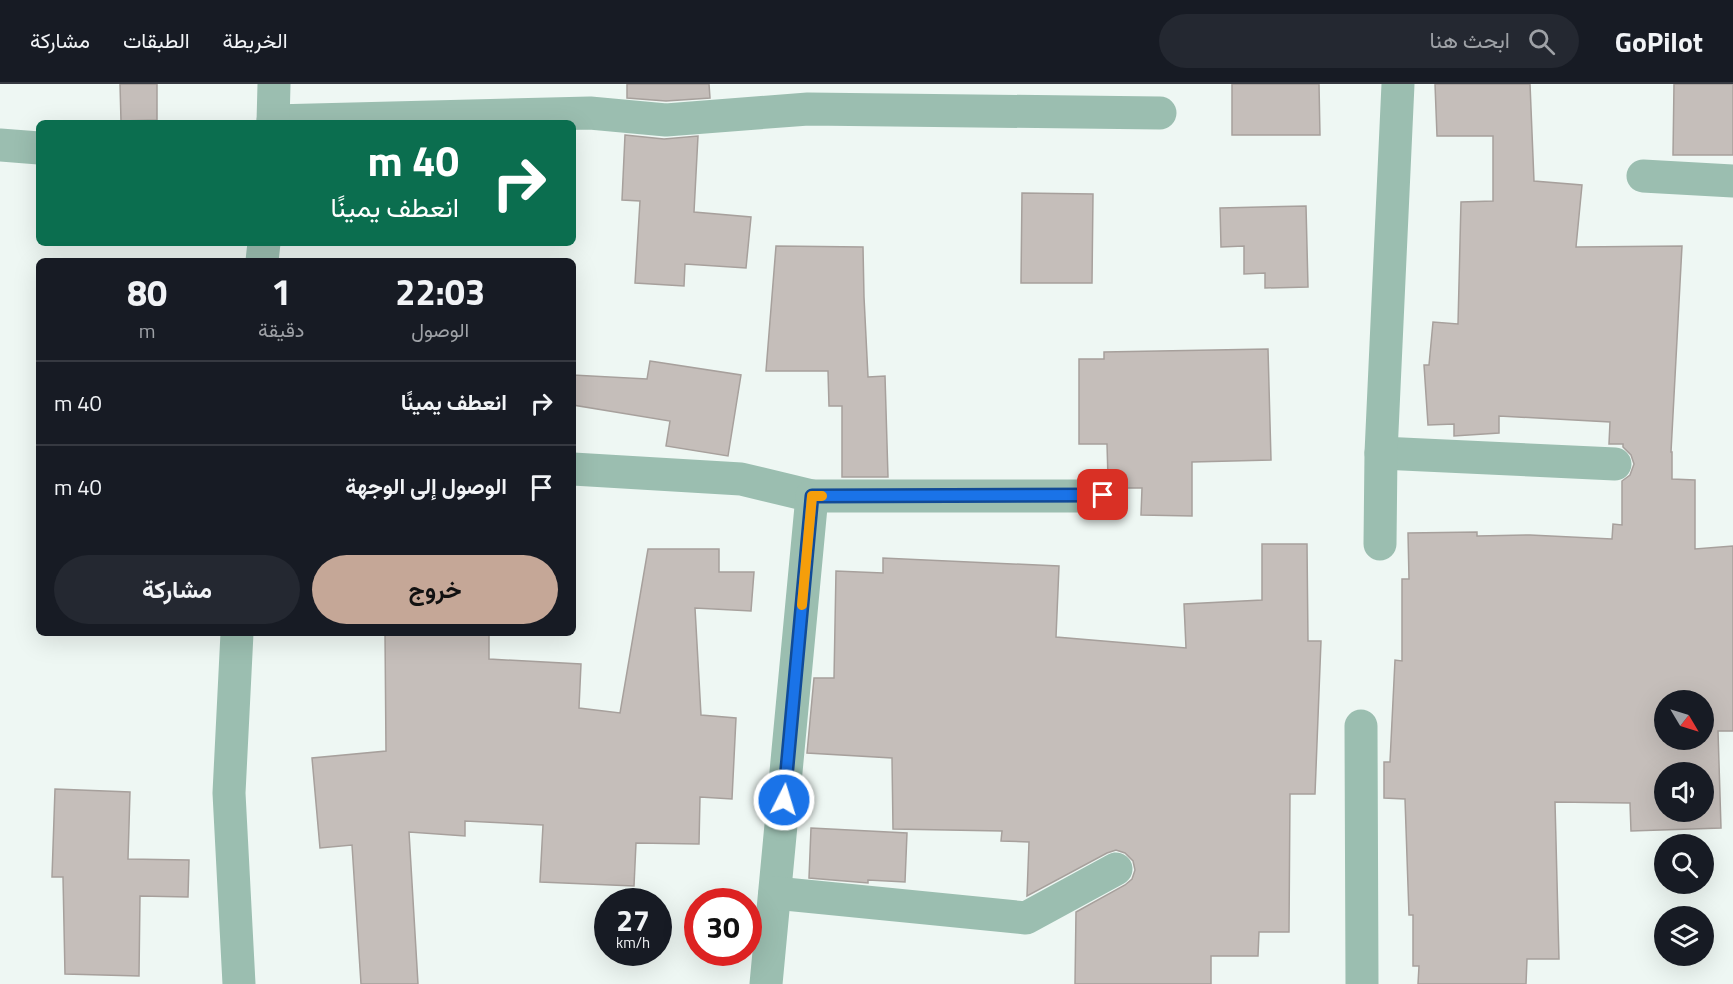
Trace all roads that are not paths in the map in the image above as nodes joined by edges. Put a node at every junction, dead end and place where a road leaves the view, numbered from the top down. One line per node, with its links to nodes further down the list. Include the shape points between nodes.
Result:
1 (274, 84): 4 (street)
2 (1398, 84): 10 (street)
3 (1160, 113): 5 (street, via 808,109 666,120 590,113)
4 (273, 120)
5 (343, 120)
6 (0, 145): 7 (street)
7 (36, 148)
8 (1643, 176): 9 (street)
9 (1733, 181)
10 (1381, 453): 11 (street); 15 (street)
11 (1615, 464)
12 (576, 469): 14 (street, via 741,479)
13 (1103, 495): 14 (street)
14 (812, 496): 19 (street)
15 (1380, 544)
16 (237, 636): 20 (street, via 229,793)
17 (1361, 726): 22 (street)
18 (1116, 869): 19 (street, via 1026,918)
19 (775, 893): 21 (street)
20 (239, 984)
21 (766, 984)
22 (1362, 984)

